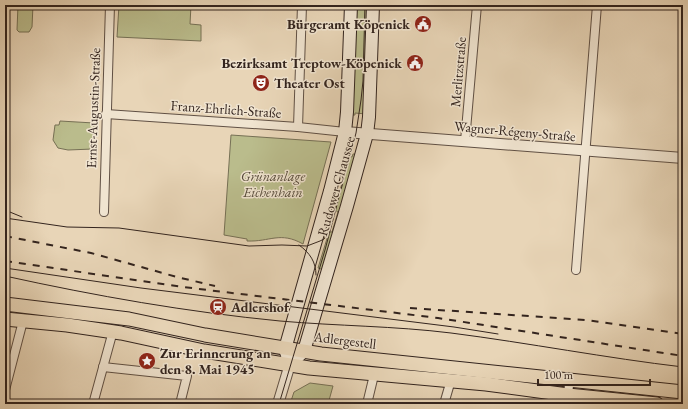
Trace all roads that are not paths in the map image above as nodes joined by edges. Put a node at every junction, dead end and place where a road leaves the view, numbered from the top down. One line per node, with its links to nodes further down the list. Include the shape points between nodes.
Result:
1 (110, 5): 7 (street, Ernst-Augustin-Straße)
2 (302, 5): 8 (street)
3 (351, 5): 9 (main road, Rudower Chaussee)
4 (373, 5): 10 (main road, Rudower Chaussee)
5 (477, 5): 11 (street, Merlitzstraße)
6 (597, 5): 12 (street)
7 (106, 114): 8 (street, Franz-Ehrlich-Straße); 14 (street, Ernst-Augustin-Straße)
8 (298, 127): 9 (street, Franz-Ehrlich-Straße)
9 (345, 132): 10 (street, Wagner-Régeny-Straße); 20 (main road, Rudower Chaussee)
10 (367, 134): 11 (street, Wagner-Régeny-Straße); 21 (main road, Rudower Chaussee)
11 (465, 141): 12 (street, Wagner-Régeny-Straße)
12 (586, 151): 13 (street, Wagner-Régeny-Straße); 15 (street)
13 (683, 158)
14 (104, 212)
15 (576, 270)
16 (5, 304): 20 (main road, Adlergestell, via 129,319)
17 (5, 319): 18 (main road)
18 (23, 321): 19 (main road); 27 (street)
19 (113, 331): 22 (main road, via 241,358); 23 (street)
20 (285, 349): 21 (main road, Adlergestell); 22 (main road)
21 (304, 352): 22 (main road); 26 (main road, Adlergestell)
22 (290, 364): 24 (main road); 32 (street)
23 (103, 367): 30 (street); 31 (street, via 188,376)
24 (374, 375): 25 (main road); 33 (street)
25 (451, 380): 29 (main road); 34 (street)
26 (570, 380): 28 (main road, Adlergestell); 29 (street)
27 (5, 390)
28 (683, 392)
29 (567, 399): 35 (main road)
30 (93, 404)
31 (180, 404)
32 (278, 404)
33 (367, 404)
34 (444, 404)
35 (657, 404)

